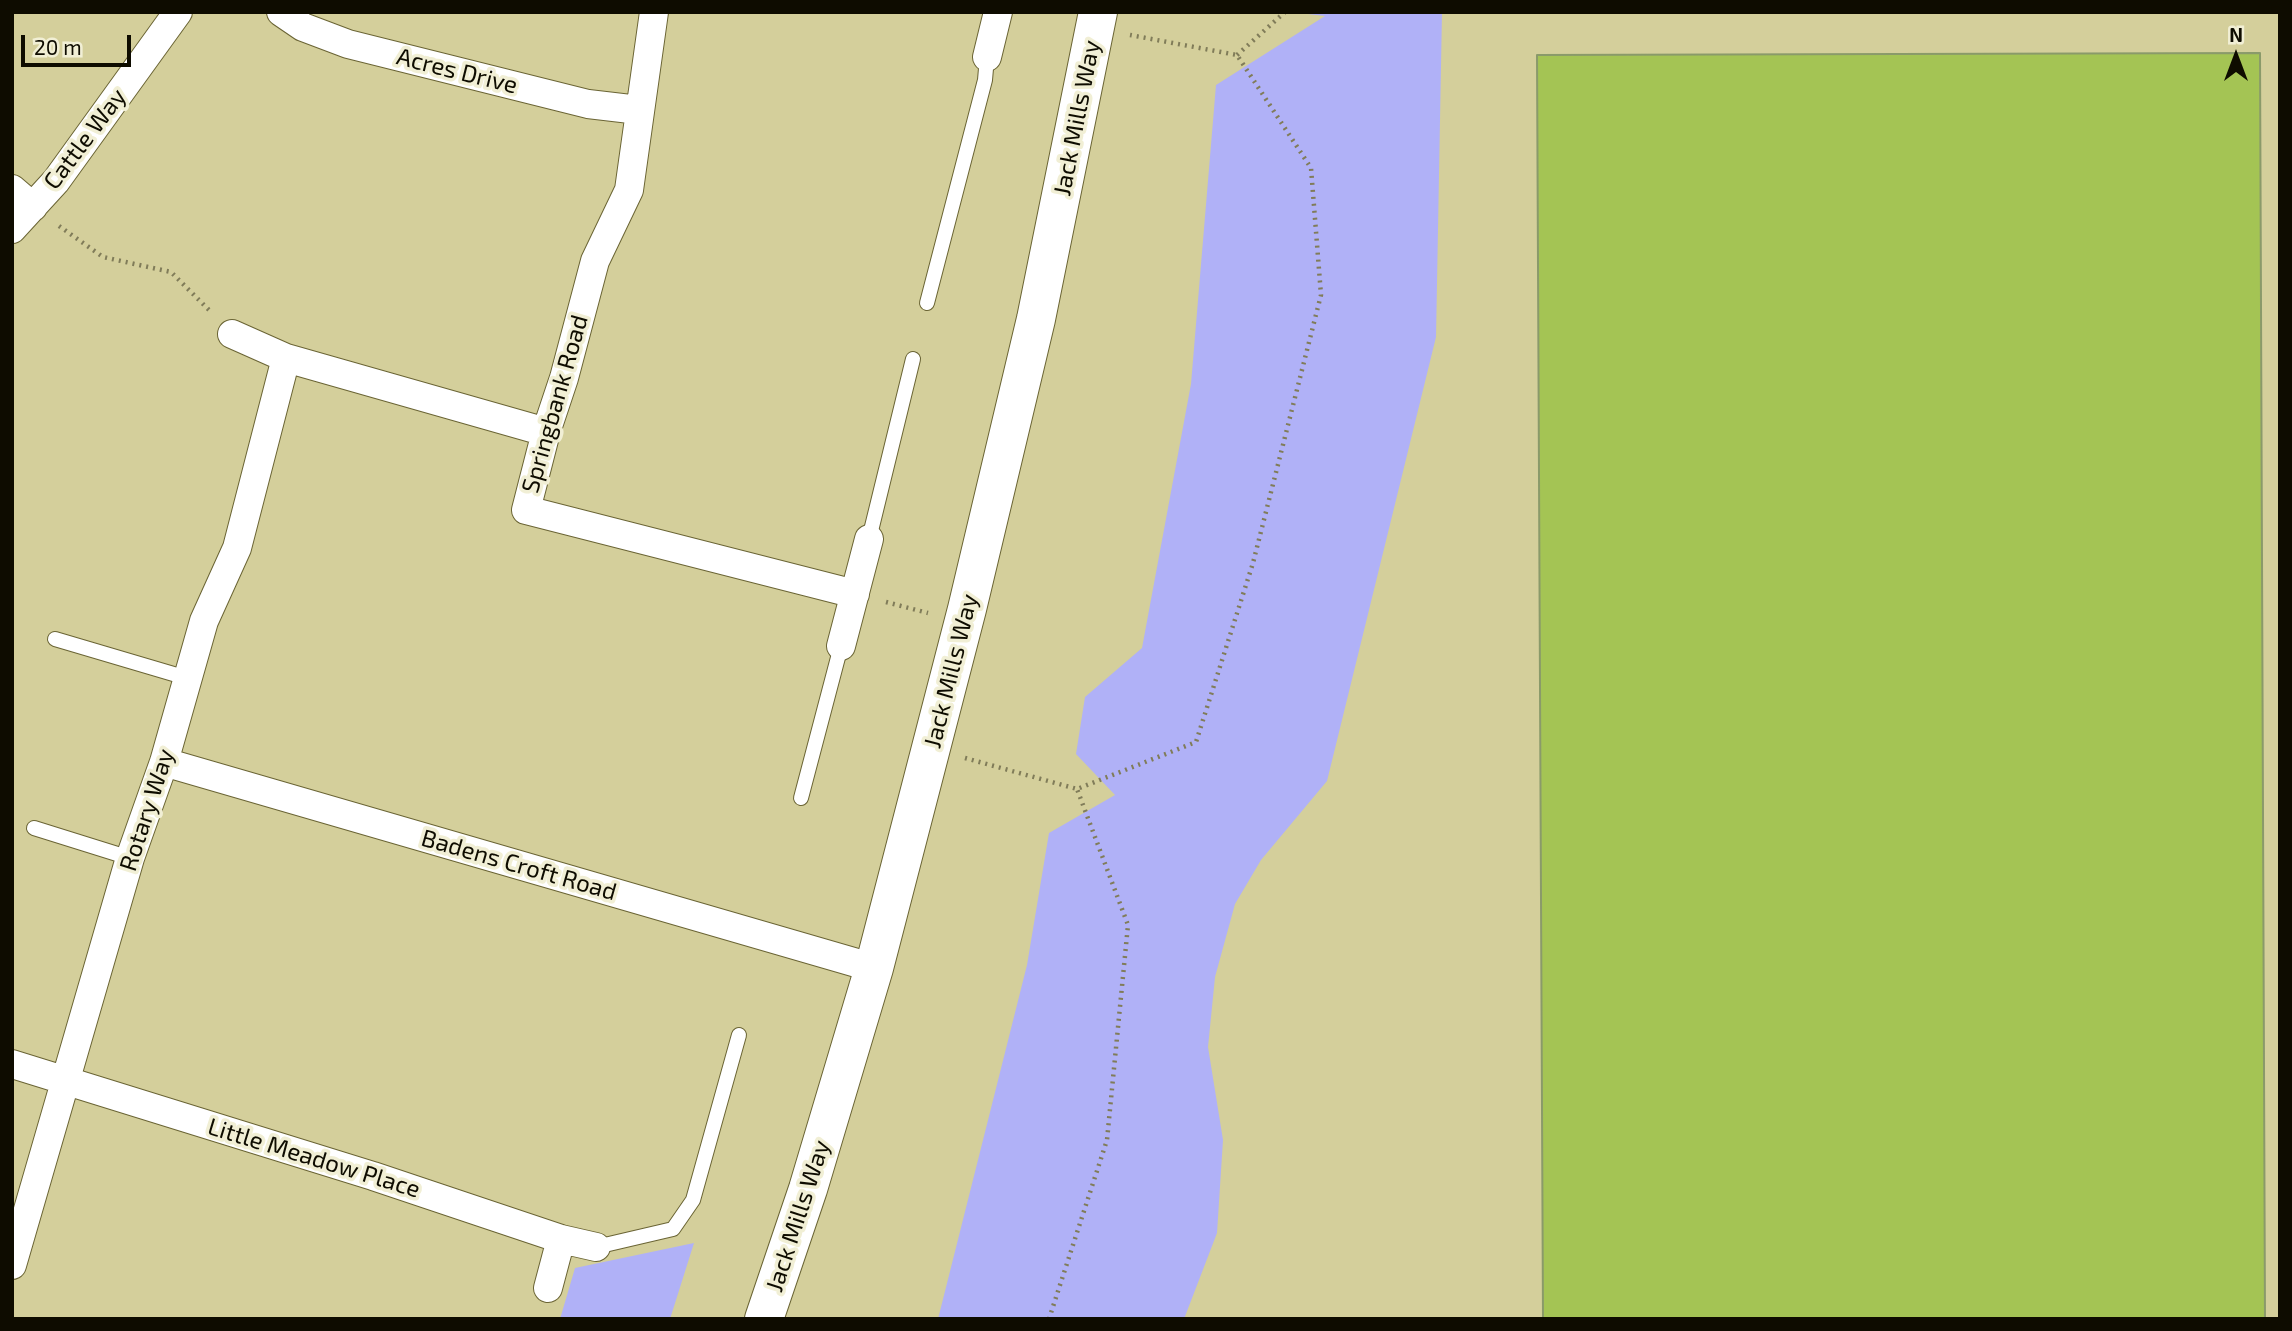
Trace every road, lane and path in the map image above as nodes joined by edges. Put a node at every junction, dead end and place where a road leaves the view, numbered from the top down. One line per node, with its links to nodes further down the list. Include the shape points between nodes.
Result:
1 (178, 12): 10 (street, Cattle Way, via 56,181)
2 (281, 12): 9 (street, Acres Drive, via 303,27 348,44 588,104)
3 (654, 12): 9 (street, Springbank Road)
4 (998, 12): 8 (street)
5 (1285, 12): 7 (path)
6 (1096, 21): 7 (path); 19 (main road, Jack Mills Way, via 1036,318)
7 (1237, 55): 25 (path, via 1311,168 1321,295 1254,563 1196,742)
8 (987, 57): 12 (lane, via 985,80)
9 (639, 110): 16 (street, Springbank Road, via 629,190 594,261)
10 (23, 198): 11 (street, Cattle Way); 13 (path, via 103,257 171,272)
11 (12, 229)
12 (927, 303)
13 (232, 334): 14 (street)
14 (286, 358): 16 (street); 22 (street, Rotary Way, via 237,548 204,621)
15 (913, 359): 17 (lane)
16 (546, 432): 18 (street, Springbank Road, via 526,510)
17 (869, 539): 18 (street)
18 (855, 594): 19 (path); 21 (street)
19 (964, 622): 23 (main road, Jack Mills Way)
20 (55, 639): 22 (lane)
21 (841, 646): 26 (lane)
22 (187, 678): 24 (street, Rotary Way)
23 (931, 748): 25 (path); 29 (main road, Jack Mills Way)
24 (164, 762): 28 (street, Rotary Way); 29 (street, Badens Croft Road)
25 (1077, 789): 38 (path, via 1128,925 1107,1140)
26 (801, 798)
27 (34, 828): 28 (lane)
28 (130, 858): 32 (street, Rotary Way)
29 (874, 968): 37 (main road, Jack Mills Way)
30 (739, 1035): 34 (lane, via 693,1200 673,1229)
31 (12, 1064): 32 (street, Little Meadow Place)
32 (66, 1081): 33 (street, Little Meadow Place); 35 (street, Rotary Way)
33 (561, 1239): 34 (street, Little Meadow Place); 36 (street)
34 (596, 1247)
35 (12, 1265)
36 (548, 1288)
37 (764, 1319)
38 (1049, 1319)

